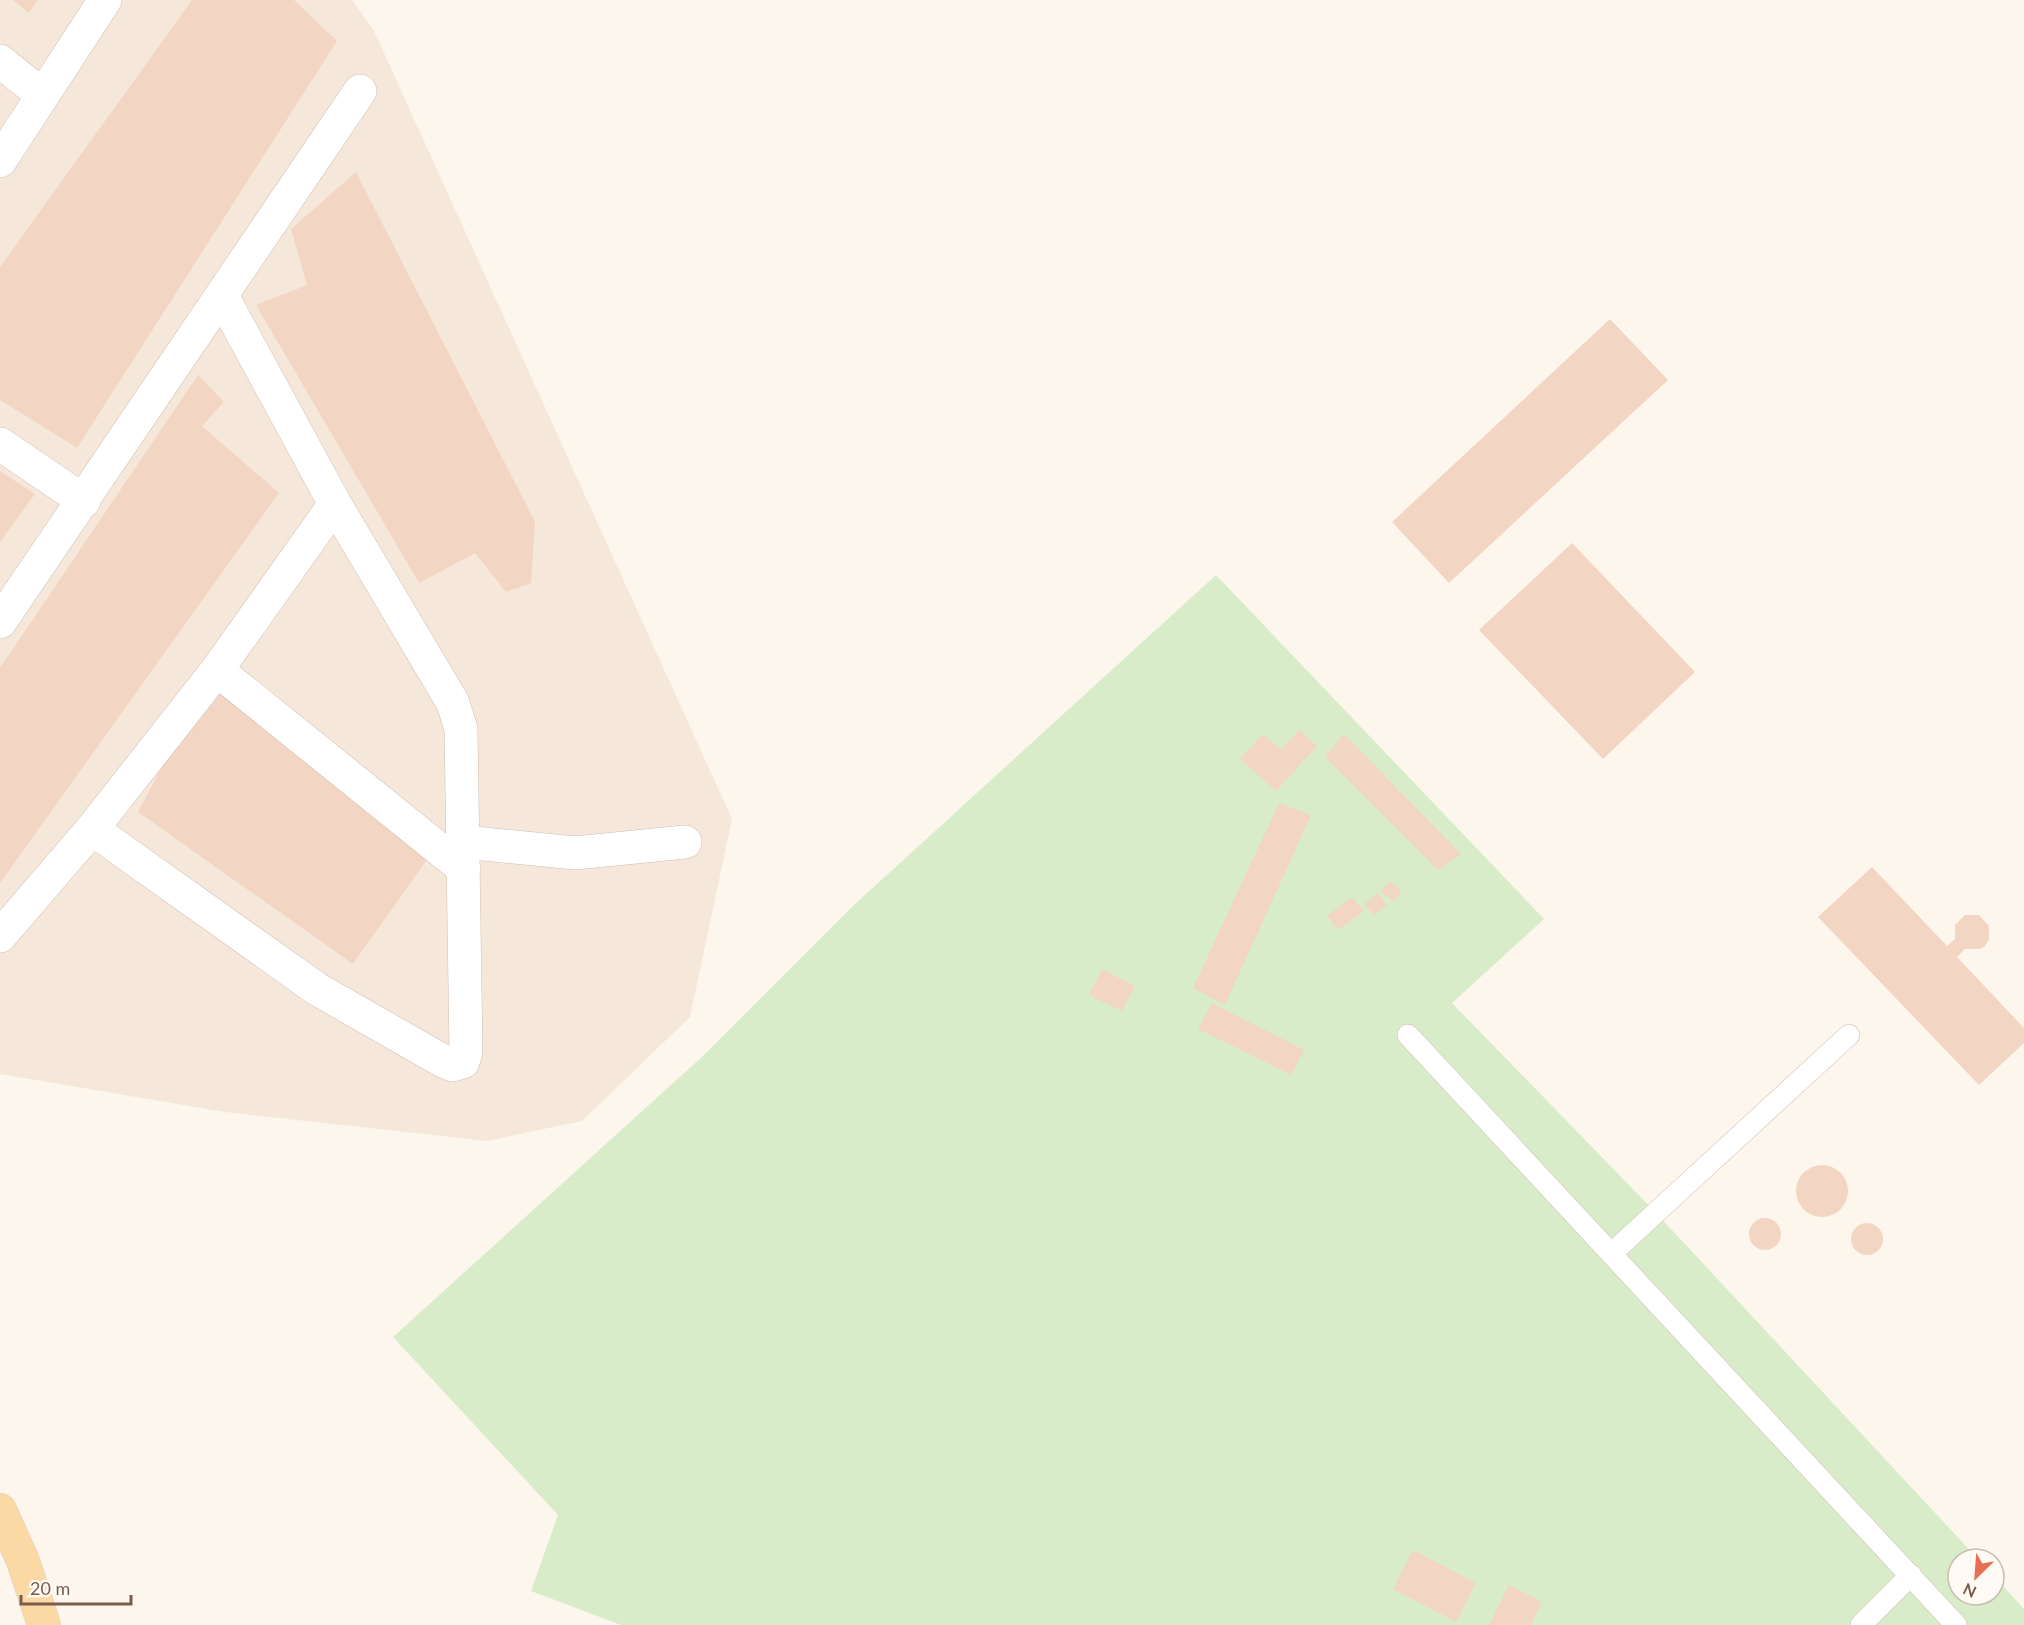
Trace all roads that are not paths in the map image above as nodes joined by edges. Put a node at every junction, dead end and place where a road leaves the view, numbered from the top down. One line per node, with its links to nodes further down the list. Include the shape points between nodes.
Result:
1 (105, 0): 4 (street)
2 (0, 61): 4 (street)
3 (360, 91): 6 (street)
4 (42, 95): 5 (street)
5 (0, 161)
6 (222, 296): 8 (street); 9 (street)
7 (0, 444): 8 (street)
8 (84, 501): 10 (street)
9 (335, 504): 11 (street); 14 (street, via 453,703 461,729)
10 (0, 622)
11 (217, 670): 12 (street); 14 (street)
12 (92, 829): 14 (street, via 317,989 452,1065 463,1062 466,1052); 15 (street)
13 (685, 842): 14 (street, via 575,853)
14 (464, 856)
15 (0, 936)
16 (1408, 1035): 18 (lane)
17 (1849, 1035): 18 (lane)
18 (1612, 1253): 20 (lane)
19 (0, 1510): 21 (main road)
20 (1911, 1575): 22 (lane); 23 (lane)
21 (44, 1625)
22 (1861, 1625)
23 (1956, 1625)

